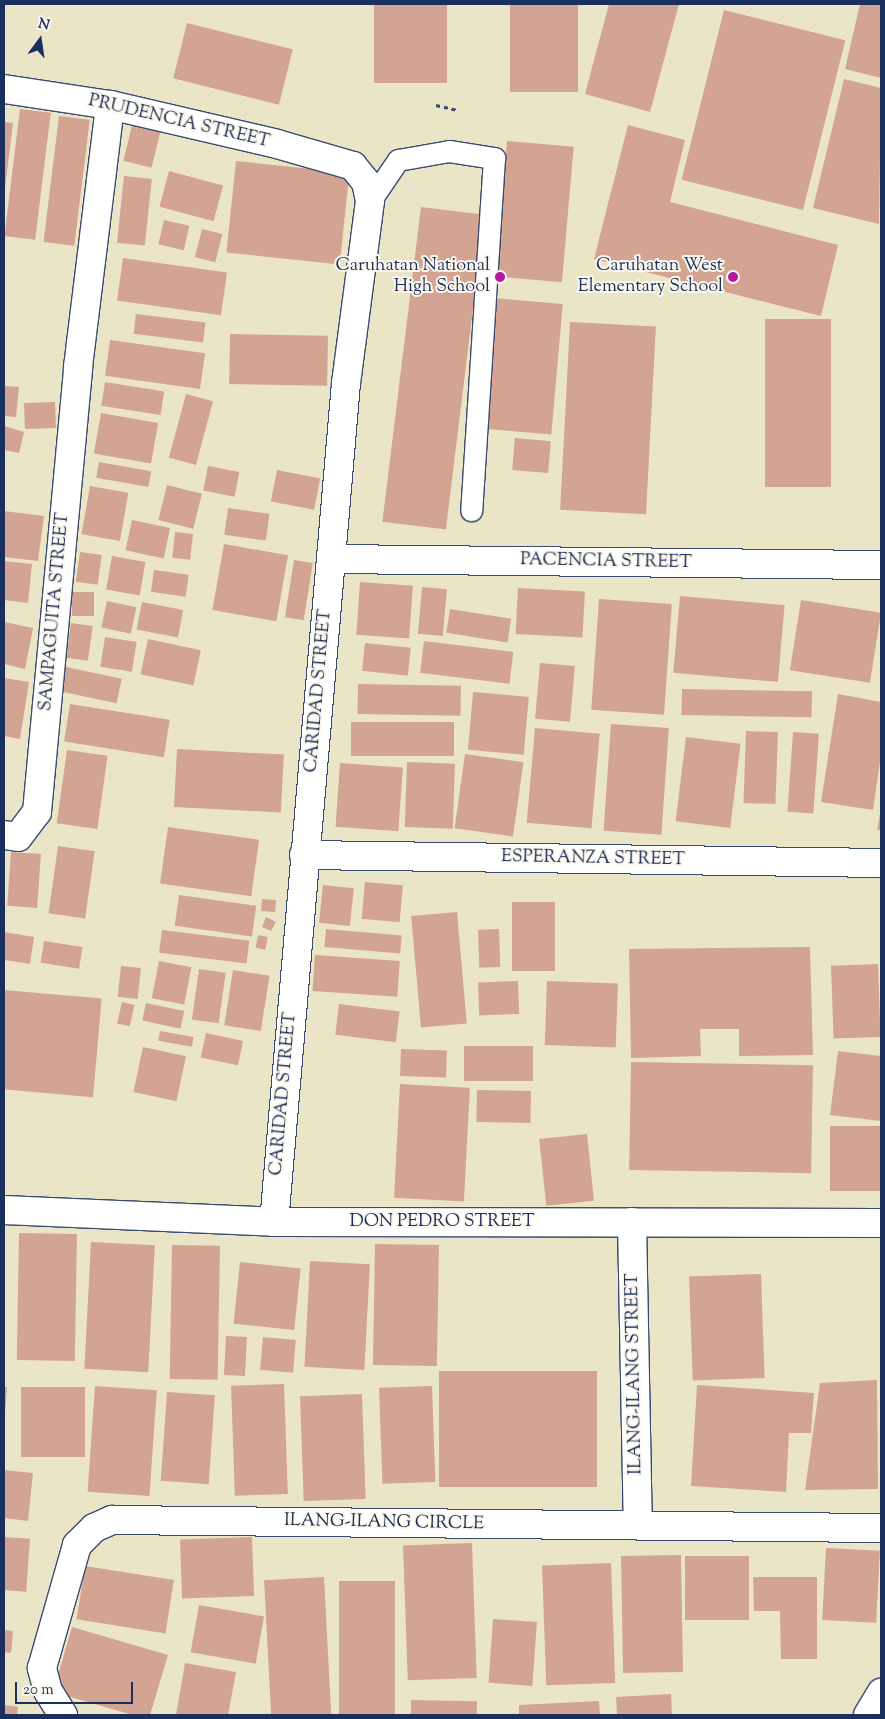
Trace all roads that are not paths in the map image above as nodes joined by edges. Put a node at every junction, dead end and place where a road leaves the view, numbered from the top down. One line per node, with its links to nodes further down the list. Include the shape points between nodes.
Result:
1 (4, 89): 2 (street, PRUDENCIA STREET)
2 (110, 105): 3 (street, PRUDENCIA STREET, via 277,144); 8 (street, SAMPAGUITA STREET, via 78,367 38,812 18,837)
3 (353, 166): 4 (street, CARIDAD STREET, via 366,182)
4 (370, 201): 5 (lane, via 398,160 450,151 494,158); 6 (street, CARIDAD STREET, via 346,383)
5 (471, 510)
6 (332, 559): 7 (street, PACENCIA STREET); 9 (street, CARIDAD STREET)
7 (881, 565)
8 (4, 836)
9 (304, 855): 10 (street, ESPERANZA STREET); 12 (street, CARIDAD STREET)
10 (881, 863)
11 (4, 1210): 12 (street, DON PEDRO STREET)
12 (274, 1222): 13 (street, DON PEDRO STREET)
13 (632, 1222): 14 (street, DON PEDRO STREET); 15 (street, ILANG-ILANG STREET)
14 (881, 1223)
15 (638, 1525): 16 (street, ILANG-ILANG CIRCLE); 18 (street, ILANG-ILANG CIRCLE, via 112,1520 94,1528 77,1545 42,1668 48,1691)
16 (881, 1528)
17 (881, 1693): 19 (street)
18 (63, 1715)
19 (868, 1715)

